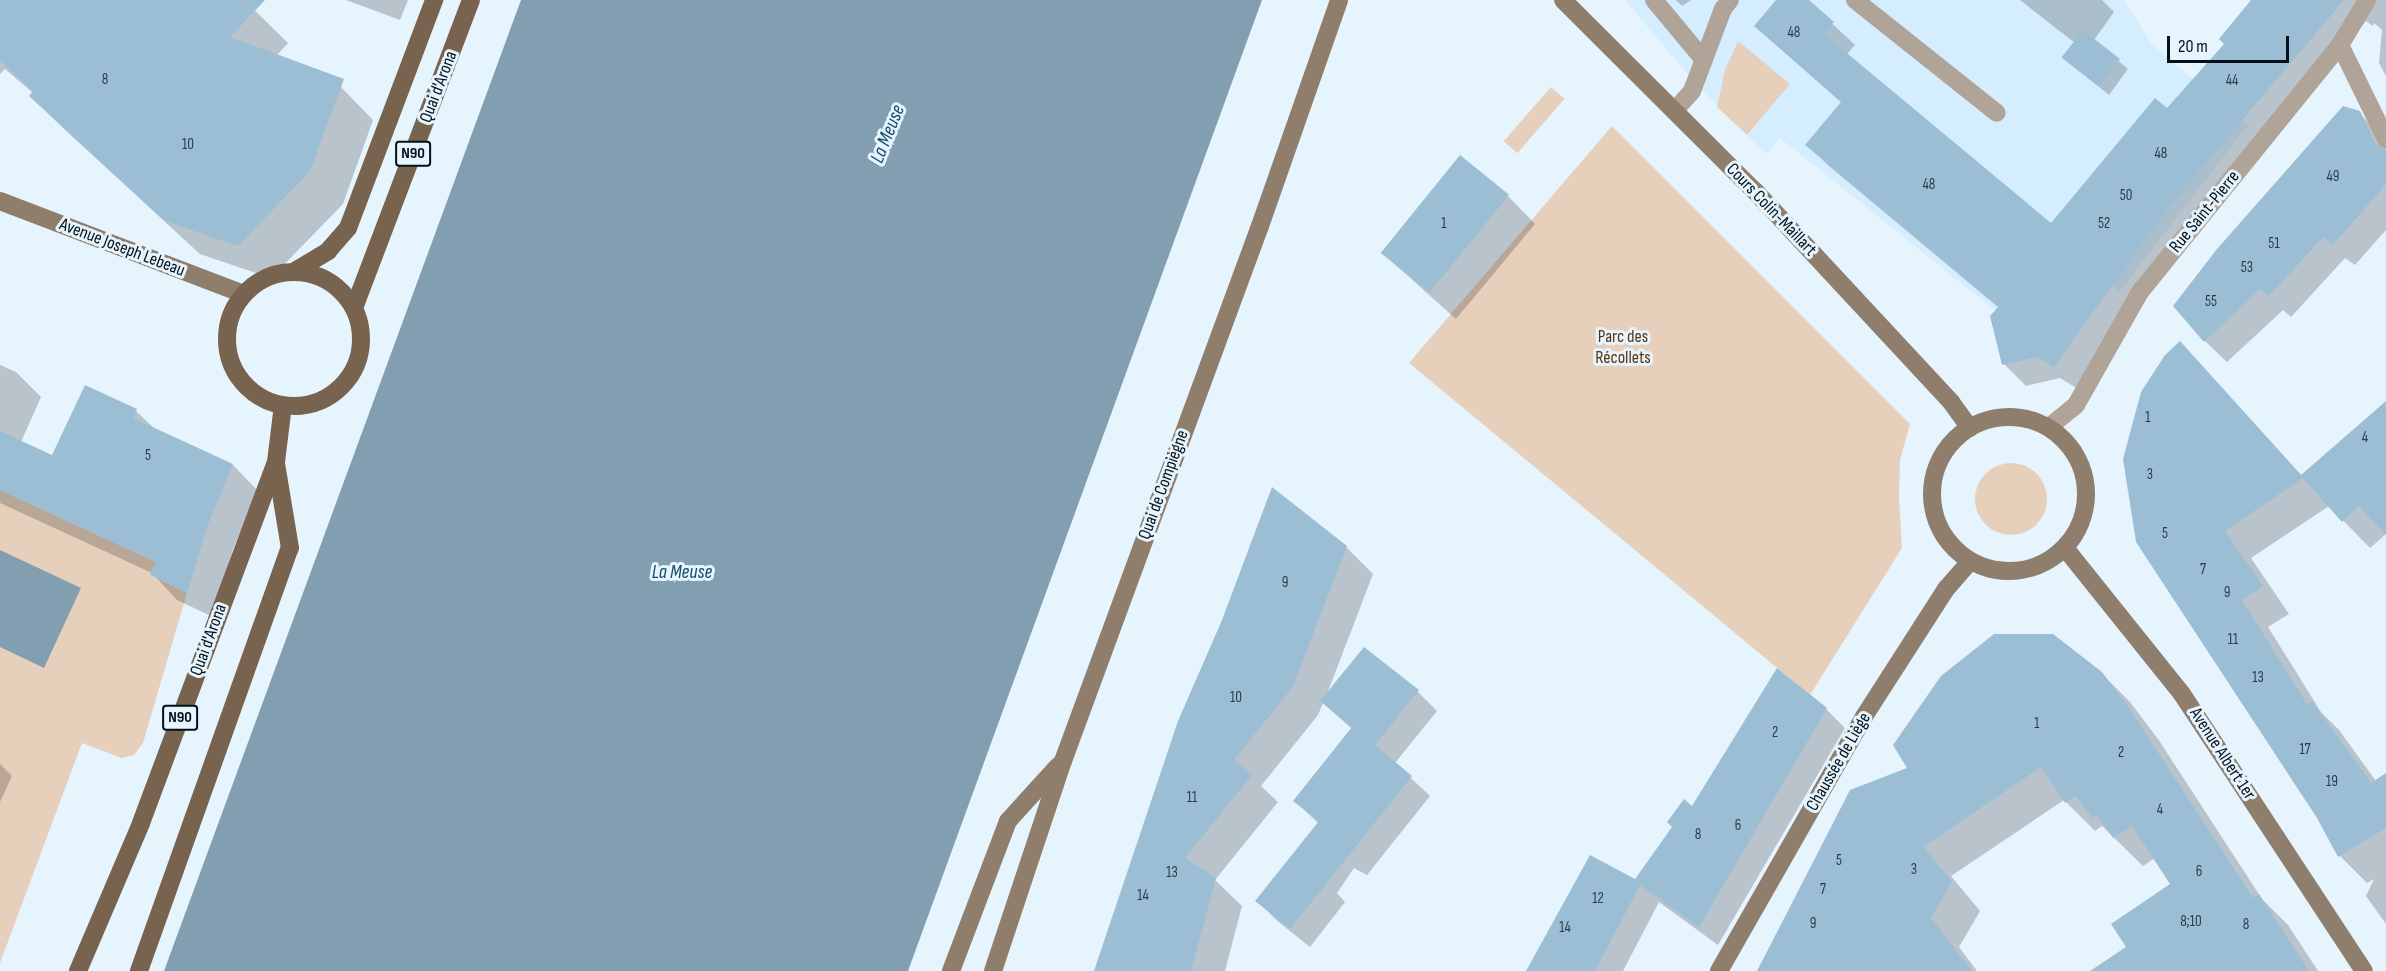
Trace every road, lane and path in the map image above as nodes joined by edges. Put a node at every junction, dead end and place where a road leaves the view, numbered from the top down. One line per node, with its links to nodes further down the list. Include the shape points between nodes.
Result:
1 (434, 0): 15 (main road, Quai d'Arona / N90, via 348,228 328,251)
2 (471, 0): 17 (main road, Quai d'Arona / N90)
3 (1340, 0): 24 (street, Quai de Compiègne)
4 (1563, 0): 11 (street, Cours Colin-Maillart)
5 (1654, 0): 10 (street)
6 (1730, 0): 10 (street)
7 (1856, 0): 12 (street)
8 (2367, 0): 9 (street, Rue Saint-Pierre)
9 (2340, 45): 13 (street); 19 (street, Rue Saint-Pierre, via 2140,292 2076,405)
10 (1704, 60): 11 (street, via 1692,91)
11 (1675, 110): 20 (street, Cours Colin-Maillart, via 1951,402)
12 (1997, 113)
13 (2386, 139)
14 (0, 201): 16 (street, Avenue Joseph Lebeau)
15 (295, 272): 16 (main road, N90, via 267,278); 17 (main road, N90, via 318,277 339,289)
16 (243, 294): 18 (main road, via 230,319 227,348 237,375 256,395)
17 (354, 308): 18 (main road, via 360,328 360,350 354,369 342,386 325,399)
18 (283, 405): 21 (main road, Quai d'Arona / N90)
19 (2049, 427): 20 (street, via 2023,418 1995,418); 22 (street, via 2067,442 2080,462 2086,484 2086,507 2079,529)
20 (1970, 428): 23 (street, via 1952,442 1939,461 1932,506 1939,528)
21 (276, 462): 25 (main road, Quai d'Arona / N90, via 141,823); 26 (main road, via 290,548)
22 (2065, 548): 23 (street, via 2044,564 2020,571 1994,570); 30 (street, Avenue Albert 1er, via 2182,694)
23 (1970, 561): 29 (street, Chaussée de Liège, via 1946,589 1865,715)
24 (1063, 761): 27 (street, via 1008,821); 28 (street, Quai de Compiègne)
25 (78, 971)
26 (139, 971)
27 (951, 971)
28 (993, 971)
29 (1719, 971)
30 (2364, 971)

